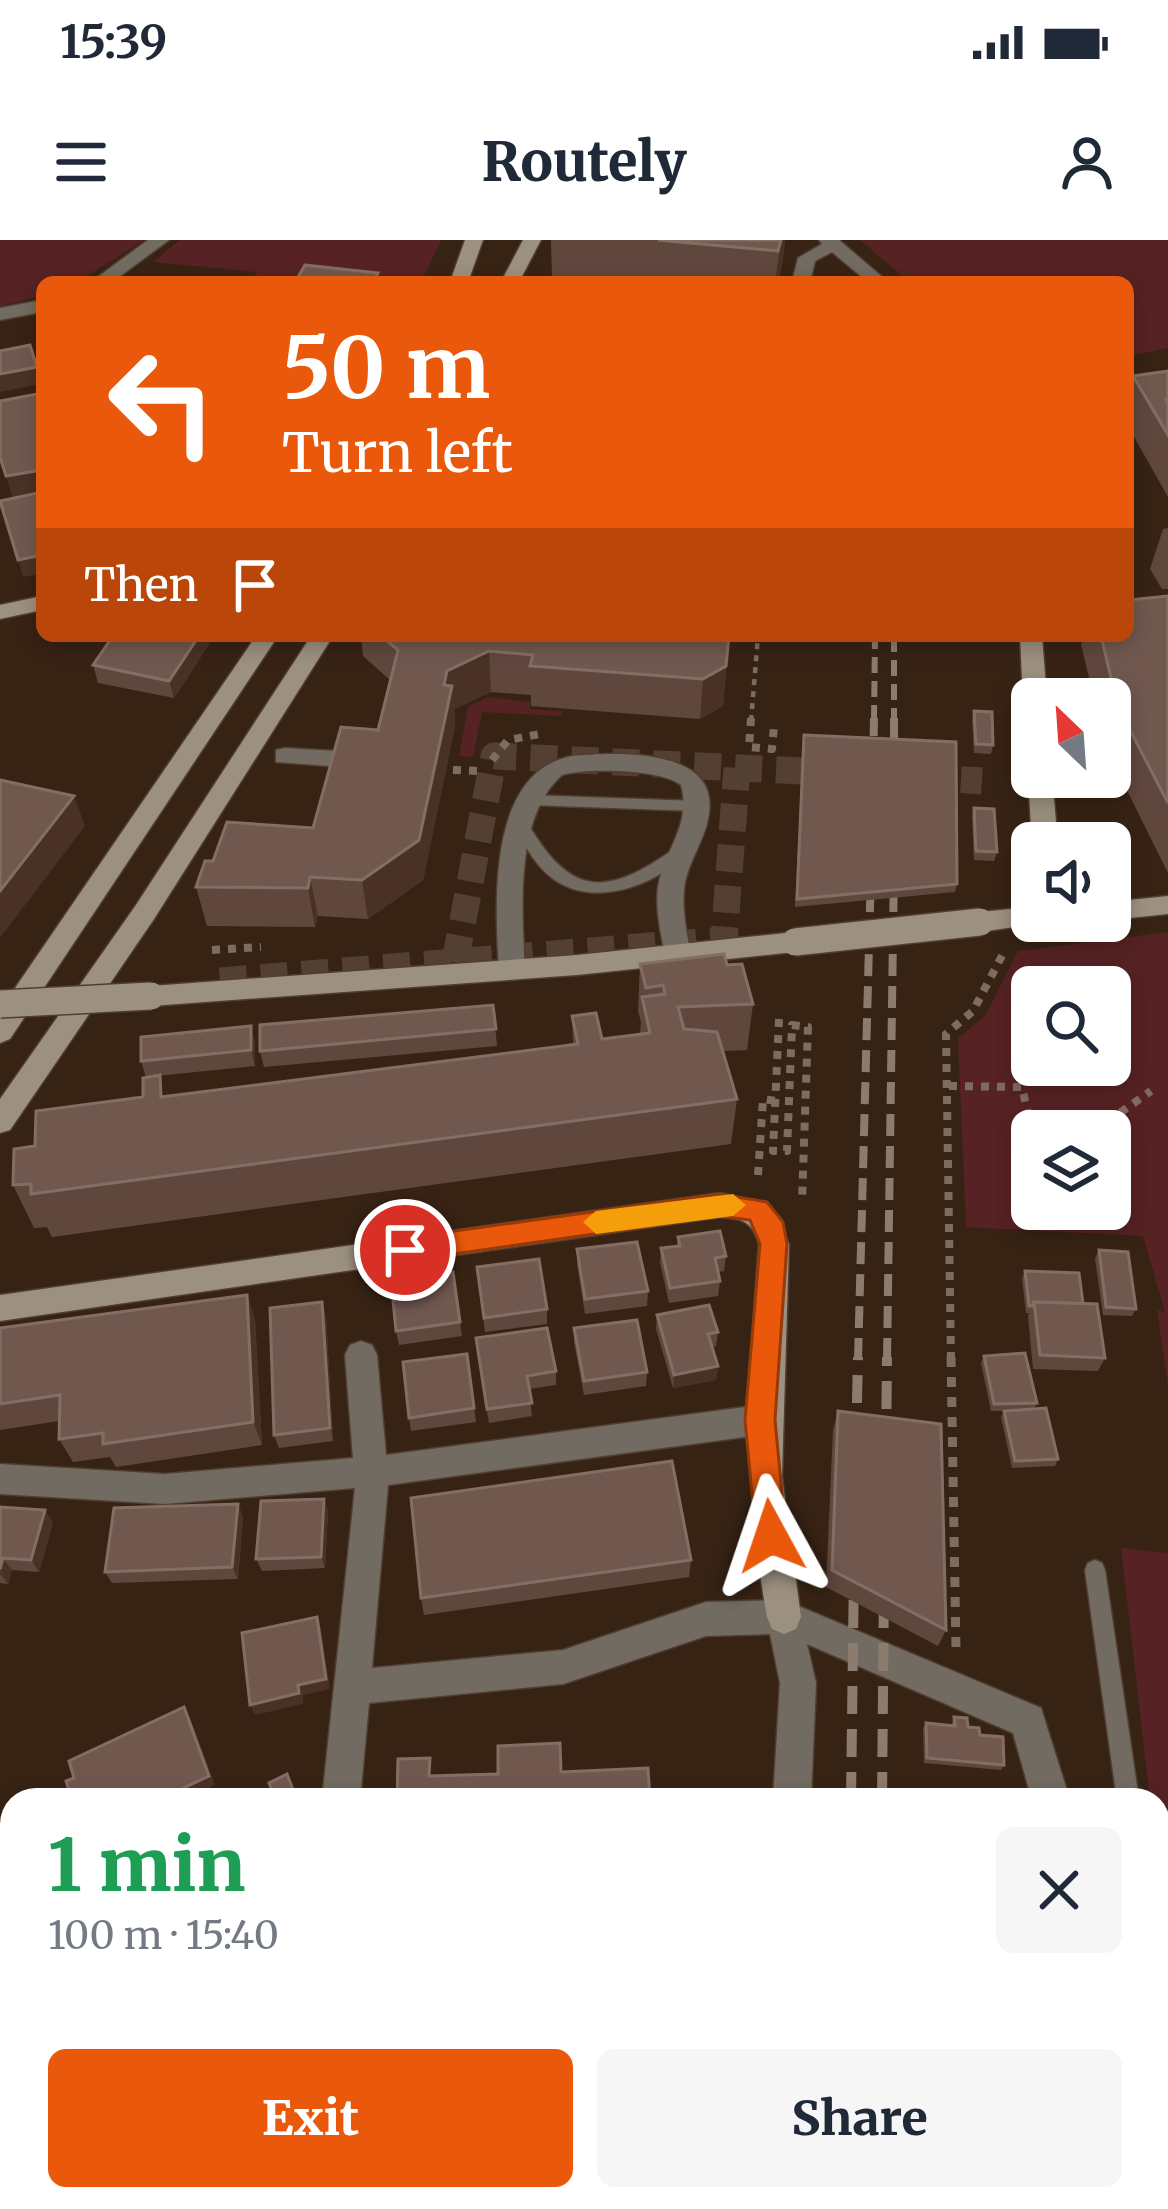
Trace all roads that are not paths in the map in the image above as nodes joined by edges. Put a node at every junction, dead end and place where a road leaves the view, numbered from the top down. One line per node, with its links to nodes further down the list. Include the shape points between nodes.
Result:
1 (160, 240): 5 (street)
2 (474, 240): 6 (street)
3 (532, 240): 7 (street)
4 (831, 243): 8 (street, via 807,258); 9 (street)
5 (109, 276)
6 (461, 276)
7 (514, 276)
8 (802, 276)
9 (872, 276)
10 (36, 306): 11 (street)
11 (0, 314)
12 (36, 604): 13 (street)
13 (0, 612)
14 (262, 642): 29 (street)
15 (318, 642): 30 (street)
16 (1031, 642): 17 (street)
17 (1034, 678)
18 (285, 756): 19 (street)
19 (382, 761)
20 (697, 806): 21 (lane); 21 (street, via 688,777 661,767 570,764 539,778); 22 (street)
21 (525, 813): 22 (lane, via 540,862 573,886 636,880); 27 (street, via 508,920)
22 (686, 848): 26 (street, via 670,902)
23 (1168, 905): 24 (street)
24 (1131, 909)
25 (1011, 918): 26 (street, bridge)
26 (678, 955): 27 (street)
27 (512, 970): 28 (street, bridge)
28 (0, 1004)
29 (0, 1032)
30 (0, 1122)
31 (0, 1308): 33 (street, via 743,1205 769,1222 773,1244)
32 (361, 1355): 34 (street)
33 (760, 1420): 34 (street); 37 (street)
34 (371, 1472): 35 (street, via 165,1489); 38 (street)
35 (0, 1479)
36 (1095, 1570): 42 (lane)
37 (784, 1616): 38 (street, via 706,1619 563,1667); 40 (street, via 798,1683); 41 (street, via 1028,1721)
38 (353, 1687): 39 (street)
39 (342, 1788)
40 (792, 1788)
41 (1048, 1788)
42 (1126, 1788)

